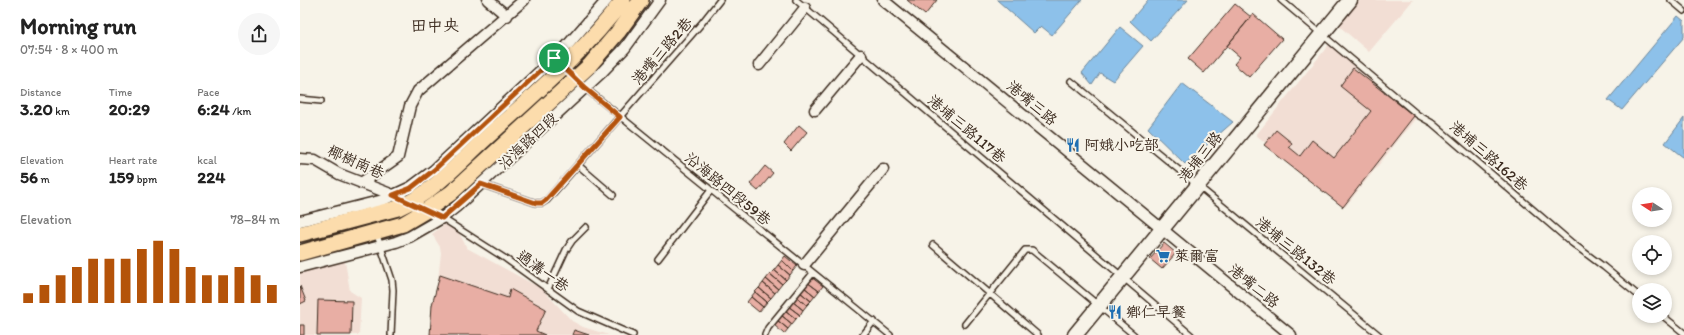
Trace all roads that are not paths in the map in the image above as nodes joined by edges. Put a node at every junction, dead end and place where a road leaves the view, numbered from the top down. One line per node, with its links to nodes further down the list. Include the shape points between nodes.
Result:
1 (524, 0): 15 (street)
2 (607, 0): 19 (street, 沿海路四段, via 571,42)
3 (623, 0): 19 (main road, 沿海路四段)
4 (641, 0): 19 (main road, 沿海路四段, via 618,32)
5 (660, 0): 19 (street, 沿海路四段, via 625,48)
6 (720, 0): 24 (lane, 港嘴三路2巷)
7 (796, 0): 13 (lane, 港埔三路117巷)
8 (883, 0): 39 (street, 港嘴三路)
9 (1281, 0): 16 (lane, 港埔三路162巷)
10 (1350, 0): 16 (street, 港埔三路)
11 (1671, 0): 14 (lane)
12 (494, 2): 15 (street)
13 (806, 8): 17 (lane, 港埔三路117巷); 18 (street)
14 (1684, 11)
15 (507, 16): 28 (street, via 418,91 410,106 398,157)
16 (1322, 34): 30 (street, 港埔三路); 50 (lane, 港埔三路162巷)
17 (861, 55): 23 (street); 48 (lane, 港埔三路117巷)
18 (759, 66)
19 (569, 73): 24 (lane, 沿海路四段59巷); 29 (street, 沿海路四段); 32 (street, 沿海路四段, via 411,188); 34 (main road, 沿海路四段); 35 (main road, 沿海路四段, via 451,193)
20 (1072, 81): 30 (lane, 港埔三路132巷)
21 (300, 99): 22 (lane)
22 (321, 101)
23 (815, 110)
24 (620, 117): 26 (lane, 港嘴三路2巷); 31 (lane, 沿海路四段59巷)
25 (300, 159): 28 (street, 椰樹南巷, via 315,160)
26 (578, 165): 29 (lane, 港嘴三路2巷, via 542,203); 33 (lane)
27 (883, 168): 46 (street)
28 (361, 183): 32 (street, 椰樹南巷)
29 (481, 184): 36 (street, 沿海路四段)
30 (1198, 186): 39 (street, 港埔三路); 67 (lane, 港埔三路132巷)
31 (711, 190): 45 (lane); 46 (lane, 沿海路四段59巷)
32 (393, 195): 34 (street, 椰樹南巷); 37 (street, 沿海路四段, via 383,200)
33 (613, 195)
34 (411, 203): 35 (street, 椰樹南巷); 41 (main road, 沿海路四段)
35 (425, 211): 36 (street, 椰樹南巷); 40 (main road, 沿海路四段, via 403,224)
36 (442, 218): 43 (street, 沿海路四段, via 409,237); 49 (lane, 過溝一巷, via 474,237)
37 (300, 221)
38 (586, 227): 49 (lane, via 566,250)
39 (1162, 230): 48 (street, 港埔三路); 66 (street, 港嘴二路)
40 (376, 231): 43 (lane); 44 (main road, 沿海路四段)
41 (300, 234)
42 (933, 245): 51 (lane)
43 (380, 246): 44 (street, 沿海路四段); 57 (lane, via 392,280)
44 (304, 259)
45 (658, 259)
46 (804, 265): 47 (lane, 沿海路四段59巷)
47 (813, 273): 53 (lane, 沿海路四段59巷); 59 (lane)
48 (1123, 277): 52 (street, 港埔三路); 65 (lane, 港埔三路117巷)
49 (548, 289): 58 (lane, 過溝一巷, via 578,311)
50 (1632, 290)
51 (990, 294): 52 (lane, via 1028,249); 55 (lane); 62 (lane)
52 (1099, 306): 63 (street, 港埔三路); 64 (lane)
53 (874, 322): 60 (lane); 61 (lane, 沿海路四段59巷)
54 (1671, 323): 56 (lane)
55 (966, 324)
56 (1684, 334)
57 (391, 335)
58 (633, 335)
59 (765, 335)
60 (863, 335)
61 (890, 335)
62 (1038, 335)
63 (1075, 335)
64 (1134, 335)
65 (1191, 335)
66 (1291, 335)
67 (1379, 335)

